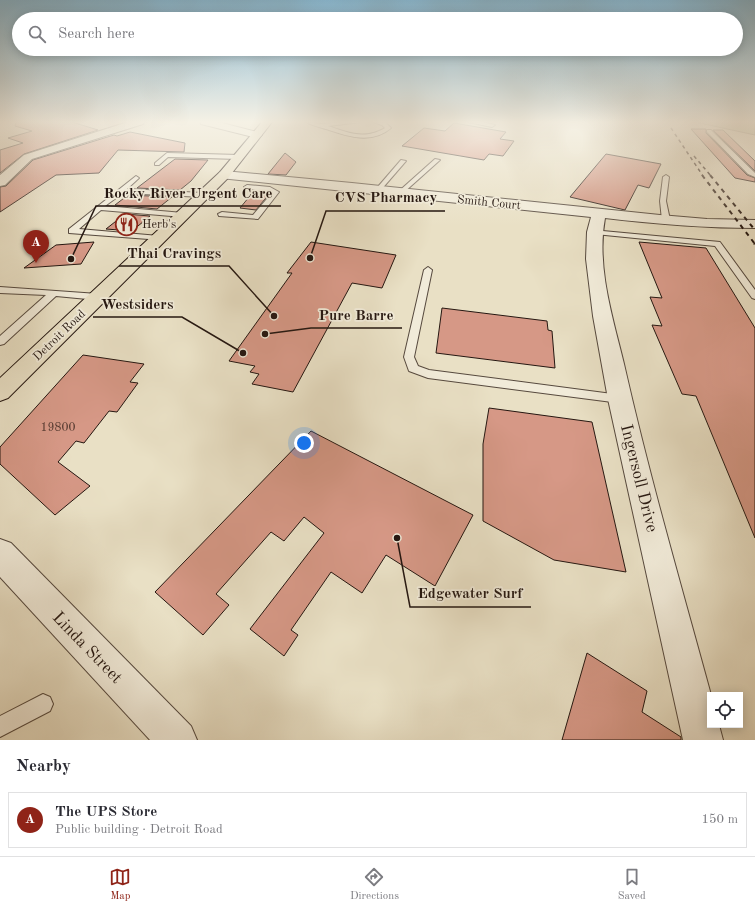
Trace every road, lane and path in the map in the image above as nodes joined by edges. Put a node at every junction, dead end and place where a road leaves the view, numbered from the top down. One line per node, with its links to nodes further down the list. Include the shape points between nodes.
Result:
1 (29, 157): 13 (street)
2 (165, 157): 8 (lane)
3 (222, 157): 4 (lane)
4 (239, 157): 9 (main road, Detroit Road)
5 (734, 157): 10 (lane)
6 (403, 160): 15 (lane)
7 (437, 160): 17 (lane)
8 (157, 164)
9 (224, 175): 15 (street, Smith Court); 18 (main road, Detroit Road)
10 (755, 175)
11 (666, 177): 22 (lane, via 663,201)
12 (136, 178): 16 (lane)
13 (0, 182)
14 (247, 187): 20 (lane, via 276,192 255,217)
15 (378, 190): 17 (street, Smith Court)
16 (121, 191): 18 (lane); 19 (lane)
17 (400, 193): 23 (street, Smith Court)
18 (203, 195): 21 (main road, Detroit Road)
19 (99, 208): 21 (lane); 25 (lane, via 72,231)
20 (222, 214)
21 (184, 215): 25 (main road, Detroit Road)
22 (666, 220): 23 (street, Smith Court); 24 (street, Smith Court)
23 (597, 223): 29 (lane, via 717,244); 33 (street, Ingersoll Drive, via 594,259)
24 (755, 224)
25 (159, 238): 30 (main road, Detroit Road)
26 (428, 270): 33 (lane, via 409,357 413,368 428,374)
27 (0, 290): 28 (lane)
28 (54, 293): 30 (lane); 31 (lane)
29 (755, 296)
30 (98, 297): 32 (main road, Detroit Road)
31 (0, 342)
32 (0, 392)
33 (620, 399): 38 (street, Ingersoll Drive)
34 (0, 554): 37 (street, Linda Street)
35 (43, 704): 36 (lane)
36 (0, 727)
37 (177, 740)
38 (703, 740)

